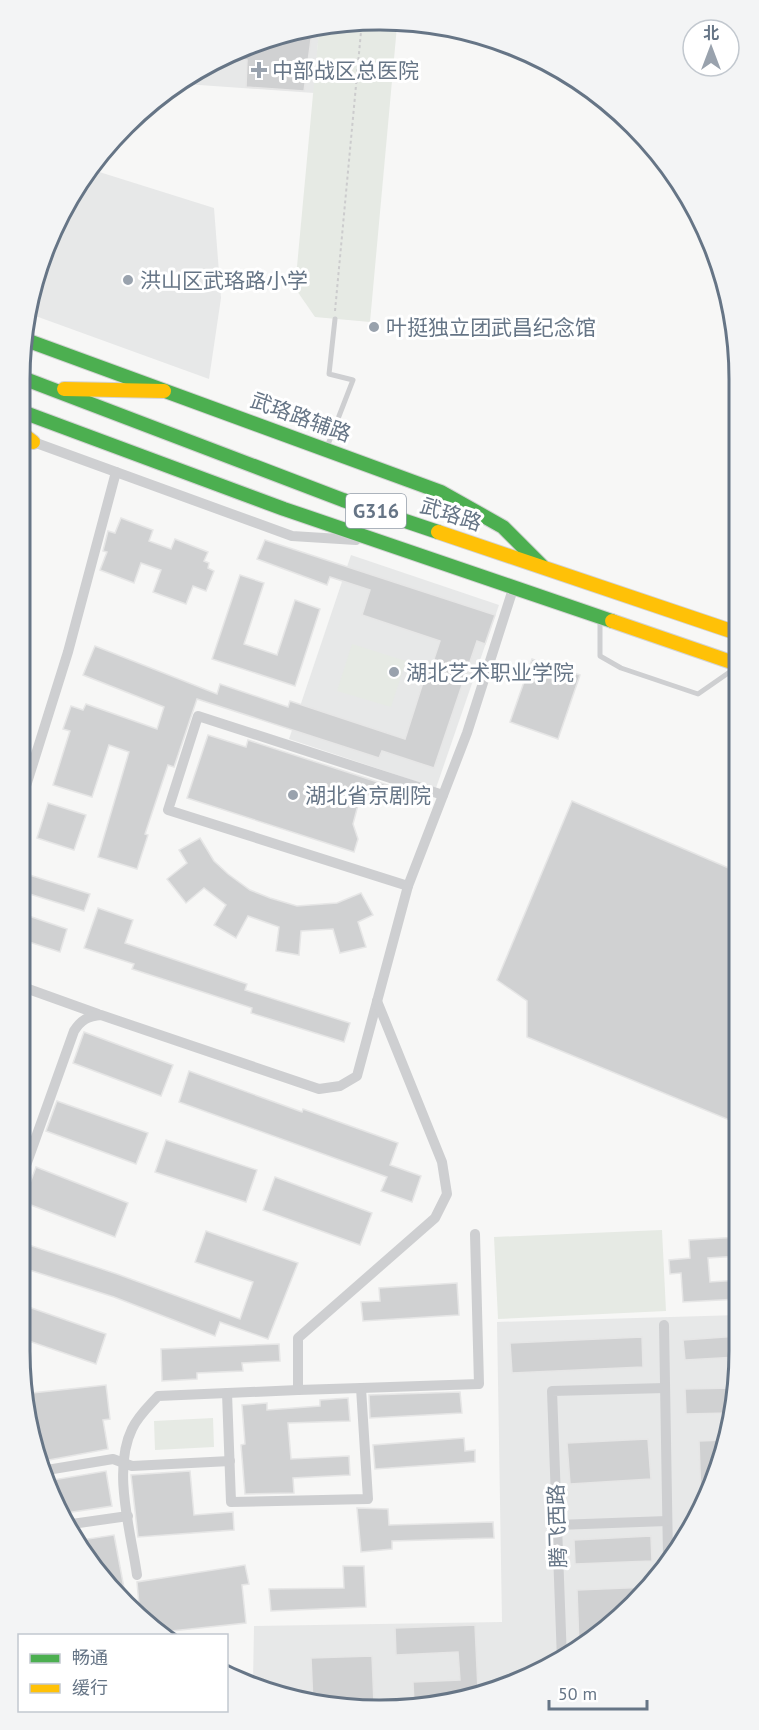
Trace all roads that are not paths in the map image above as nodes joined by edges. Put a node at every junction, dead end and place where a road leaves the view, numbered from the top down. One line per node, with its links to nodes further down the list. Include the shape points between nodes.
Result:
1 (334, 319): 10 (lane, via 329,374 353,380)
2 (32, 342): 5 (main road, 武珞路辅路)
3 (30, 381): 4 (main road, 武珞路 / G316)
4 (50, 388): 5 (main road); 13 (main road, 武珞路 / G316, via 343,500)
5 (164, 391): 10 (main road, 武珞路辅路)
6 (30, 415): 12 (main road, G316)
7 (30, 440): 9 (main road)
8 (30, 441): 9 (street)
9 (33, 442): 11 (street)
10 (326, 448): 13 (main road, 武珞路辅路, via 423,484 485,514 512,532)
11 (116, 472): 12 (street, via 292,536); 19 (street, via 68,652)
12 (376, 542): 14 (main road, G316)
13 (542, 566): 16 (main road, 武珞路 / G316)
14 (513, 589): 15 (main road, G316); 20 (street)
15 (600, 618): 17 (main road, G316); 18 (lane, via 600,656 621,668 698,694)
16 (729, 630)
17 (729, 662)
18 (729, 671)
19 (30, 773)
20 (443, 795): 21 (street); 21 (street, via 198,716 168,810)
21 (408, 886): 23 (street)
22 (30, 990): 24 (street)
23 (377, 1000): 24 (street, via 357,1076 330,1089 319,1089); 30 (street, via 442,1162 447,1194 435,1218 298,1338)
24 (101, 1015): 25 (street, via 90,1016 74,1031)
25 (30, 1154)
26 (475, 1234): 28 (street, via 479,1384)
27 (664, 1325): 29 (street)
28 (361, 1388): 30 (street); 32 (street, via 368,1499 231,1502)
29 (665, 1388): 36 (street); 38 (street, 腾飞西路, via 552,1391)
30 (298, 1390): 31 (street)
31 (227, 1393): 32 (street); 33 (street, via 158,1396 132,1429)
32 (230, 1461): 33 (street, via 132,1466)
33 (123, 1462): 34 (street, via 113,1459); 35 (street)
34 (51, 1469)
35 (128, 1516): 37 (street); 40 (street)
36 (667, 1521): 38 (street); 39 (street)
37 (76, 1523)
38 (557, 1525): 41 (street, 腾飞西路)
39 (668, 1548)
40 (137, 1575)
41 (562, 1648)

